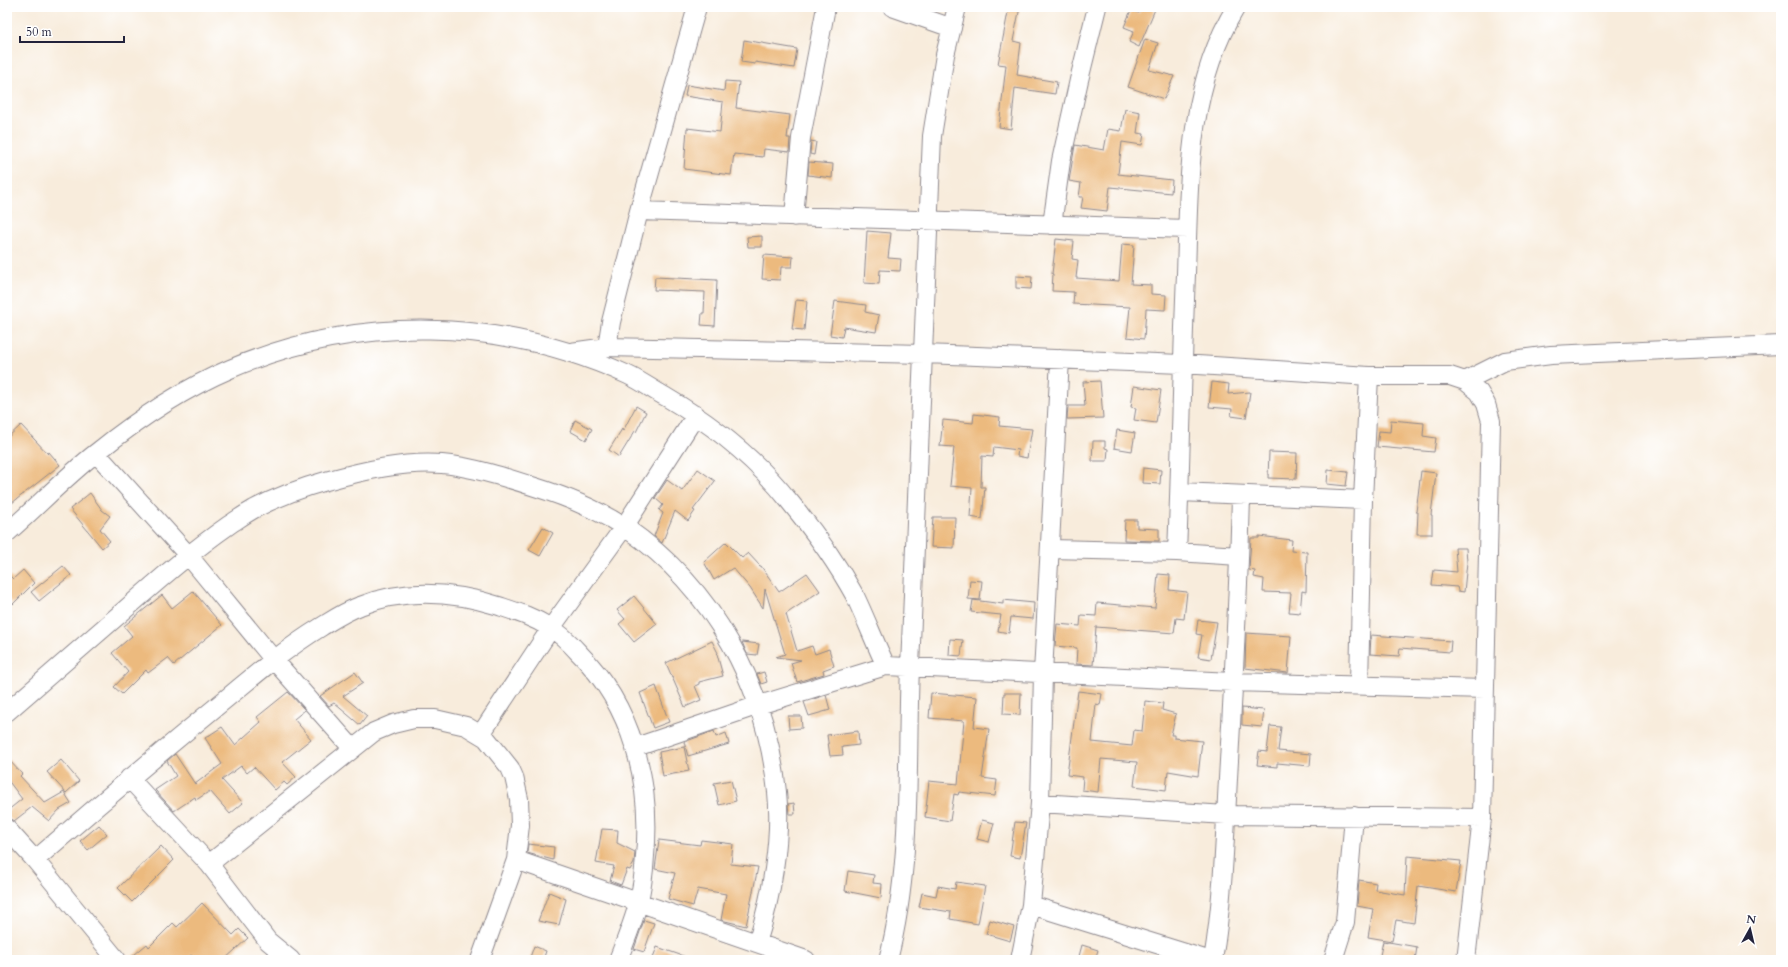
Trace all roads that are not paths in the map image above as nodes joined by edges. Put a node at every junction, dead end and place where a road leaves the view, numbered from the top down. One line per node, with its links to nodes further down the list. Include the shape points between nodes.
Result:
1 (697, 7): 8 (street)
2 (826, 7): 9 (street, via 801,138)
3 (892, 7): 7 (street)
4 (957, 7): 7 (street)
5 (1097, 7): 11 (street, via 1063,154)
6 (1236, 7): 12 (street, via 1211,60 1199,100 1191,149)
7 (952, 28): 10 (street, via 932,136)
8 (639, 211): 9 (street); 14 (street)
9 (794, 216): 10 (street)
10 (928, 222): 11 (street); 16 (street)
11 (1052, 225): 12 (street)
12 (1187, 229): 18 (street)
13 (1781, 345): 20 (street, via 1551,355 1505,361)
14 (607, 347): 15 (street); 16 (street)
15 (571, 352): 21 (street, via 630,376); 22 (street, via 511,337 451,330 396,330 345,335 285,349 229,370 180,395)
16 (924, 354): 17 (street); 35 (street)
17 (1060, 359): 18 (street); 28 (street)
18 (1182, 364): 19 (street); 23 (street)
19 (1369, 376): 20 (street, via 1450,376); 25 (street)
20 (1465, 381): 39 (street, via 1479,392 1491,421)
21 (696, 415): 26 (street); 34 (street, via 747,456 789,500 824,548 854,596)
22 (96, 453): 27 (street); 30 (street)
23 (1180, 492): 24 (street); 29 (street)
24 (1241, 495): 25 (street); 31 (street)
25 (1363, 500): 38 (street)
26 (624, 527): 30 (street, via 565,496 524,483 442,464 404,465 325,481 285,494 252,510); 32 (street); 40 (street, via 654,549 686,579 712,612 734,647)
27 (7, 533)
28 (1051, 550): 29 (street); 36 (street)
29 (1177, 552): 31 (street)
30 (188, 555): 33 (street); 41 (street)
31 (1240, 556): 37 (street)
32 (551, 628): 33 (street, via 527,615 482,601 456,596 408,594 387,597 343,614); 42 (street); 43 (street, via 594,668 622,712)
33 (274, 660): 44 (street); 45 (street)
34 (886, 666): 35 (street); 40 (street)
35 (910, 668): 36 (street); 62 (street, via 903,881)
36 (1042, 673): 37 (street); 46 (street)
37 (1233, 682): 38 (street); 47 (street)
38 (1359, 685): 39 (street)
39 (1485, 689): 49 (street)
40 (759, 705): 43 (street); 56 (street, via 767,731 778,794 777,842 766,915)
41 (7, 712)
42 (481, 734): 44 (street, via 466,726 447,721 414,719 374,732); 52 (street, via 510,768 514,777 519,800 520,825)
43 (636, 747): 54 (street, via 642,777 646,826 644,870)
44 (353, 749): 53 (street)
45 (129, 778): 51 (street); 53 (street)
46 (1040, 803): 47 (street); 55 (street)
47 (1226, 815): 48 (street); 65 (street, via 1218,930)
48 (1354, 816): 49 (street); 66 (street, via 1345,922)
49 (1482, 818): 67 (street)
50 (7, 829): 51 (street)
51 (35, 860): 57 (street)
52 (516, 860): 54 (street); 59 (street)
53 (209, 864): 58 (street, via 268,941)
54 (638, 903): 56 (street); 60 (street)
55 (1031, 905): 63 (street); 64 (street)
56 (757, 944): 61 (street)
57 (117, 960)
58 (290, 960)
59 (480, 960)
60 (618, 960)
61 (806, 960)
62 (888, 960)
63 (1020, 960)
64 (1208, 960)
65 (1213, 960)
66 (1333, 960)
67 (1466, 960)

